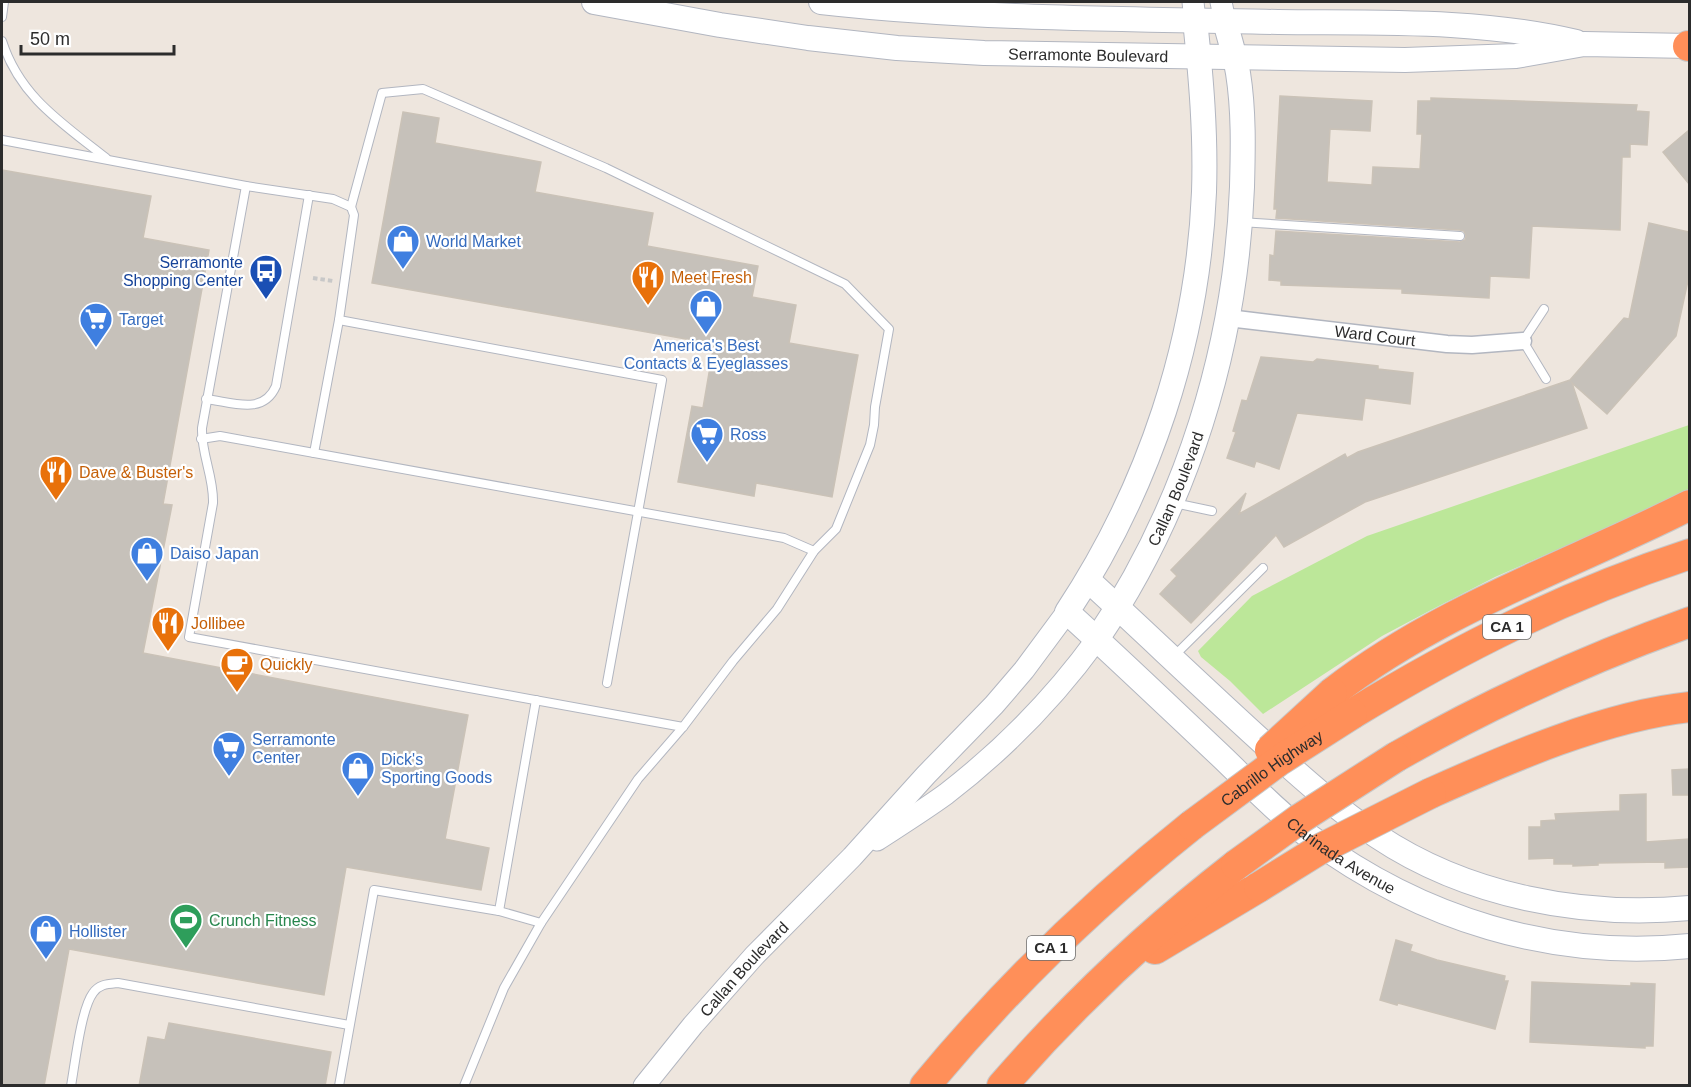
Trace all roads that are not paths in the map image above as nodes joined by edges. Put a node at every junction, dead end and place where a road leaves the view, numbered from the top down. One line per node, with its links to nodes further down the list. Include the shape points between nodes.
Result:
1 (4, 2): 6 (lane)
2 (594, 2): 10 (main road, Serramonte Boulevard, via 764,32 897,48)
3 (822, 2): 4 (main road, Serramonte Boulevard, via 947,14)
4 (1194, 11): 5 (main road, Serramonte Boulevard); 10 (main road, Callan Boulevard)
5 (1223, 11): 8 (main road, Serramonte Boulevard, via 1517,30); 11 (main road, Callan Boulevard)
6 (2, 17)
7 (2, 41): 13 (lane, via 14,71 37,101)
8 (1584, 44): 9 (main road, Serramonte Boulevard); 11 (main road, Serramonte Boulevard, via 1516,56)
9 (1689, 46)
10 (1199, 58): 11 (main road, Serramonte Boulevard); 34 (main road, Callan Boulevard, via 1204,194 1186,332 1145,465)
11 (1235, 58): 17 (main road, Callan Boulevard, via 1242,127)
12 (2, 140): 13 (lane)
13 (109, 160): 14 (lane)
14 (246, 186): 15 (lane); 24 (lane)
15 (309, 195): 16 (lane); 24 (lane, via 272,395 256,406)
16 (351, 207): 21 (lane, via 354,215); 31 (lane, via 382,93 423,89 606,168 845,284 889,329 870,445 836,529)
17 (1240, 222): 18 (lane); 20 (main road, Callan Boulevard)
18 (1460, 236)
19 (1544, 309): 22 (lane)
20 (1228, 318): 22 (street, Ward Court, via 1447,344); 27 (main road, Callan Boulevard, via 1206,406)
21 (339, 320): 26 (lane); 30 (lane, via 662,380)
22 (1523, 341): 23 (lane)
23 (1546, 379)
24 (206, 399): 25 (lane)
25 (201, 439): 26 (lane, via 220,436); 41 (lane, via 214,488 189,637)
26 (314, 453): 30 (lane)
27 (1171, 502): 29 (lane); 35 (main road, Callan Boulevard)
28 (1689, 505): 44 (highway, bridge, via 1507,589 1386,654 1332,693)
29 (1212, 511)
30 (638, 513): 31 (lane, via 784,538); 40 (lane)
31 (814, 551): 43 (lane, via 777,609)
32 (1689, 554): 44 (highway, Cabrillo Highway / CA 1, bridge, via 1537,612 1449,657 1272,765)
33 (1263, 568): 39 (lane)
34 (1088, 580): 35 (main road, Clarinada Avenue); 36 (main road, Callan Boulevard)
35 (1117, 607): 38 (main road, Callan Boulevard); 39 (main road, Clarinada Avenue)
36 (1067, 612): 38 (main road, Clarinada Avenue); 45 (street, Callan Boulevard, via 1009,687)
37 (1689, 622): 50 (highway, bridge, via 1536,683 1396,758 1236,865 1172,916)
38 (1097, 639): 45 (street, Callan Boulevard, via 1038,710 973,773); 49 (main road, Clarinada Avenue, via 1308,836 1360,872 1400,893 1461,919 1526,938 1631,950)
39 (1172, 658): 46 (main road, Clarinada Avenue, via 1305,780 1376,836 1415,858 1476,884 1562,905 1628,911)
40 (606, 683)
41 (536, 700): 43 (lane); 47 (lane)
42 (1689, 707): 50 (highway, bridge, via 1642,715 1565,739 1431,793 1340,839)
43 (683, 727): 48 (lane, via 638,779)
44 (1192, 825): 56 (highway, Cabrillo Highway / CA 1, via 1067,932 998,1002)
45 (852, 857): 55 (street, Callan Boulevard, via 747,965)
46 (1689, 908)
47 (499, 911): 48 (lane); 51 (lane, via 374,890)
48 (541, 923): 54 (lane, via 504,988)
49 (1689, 946)
50 (1108, 975): 57 (highway)
51 (349, 1025): 52 (lane, via 118,983 104,984 93,992 86,1006); 53 (lane)
52 (71, 1086)
53 (339, 1086)
54 (464, 1086)
55 (644, 1086)
56 (925, 1086)
57 (1002, 1086)

